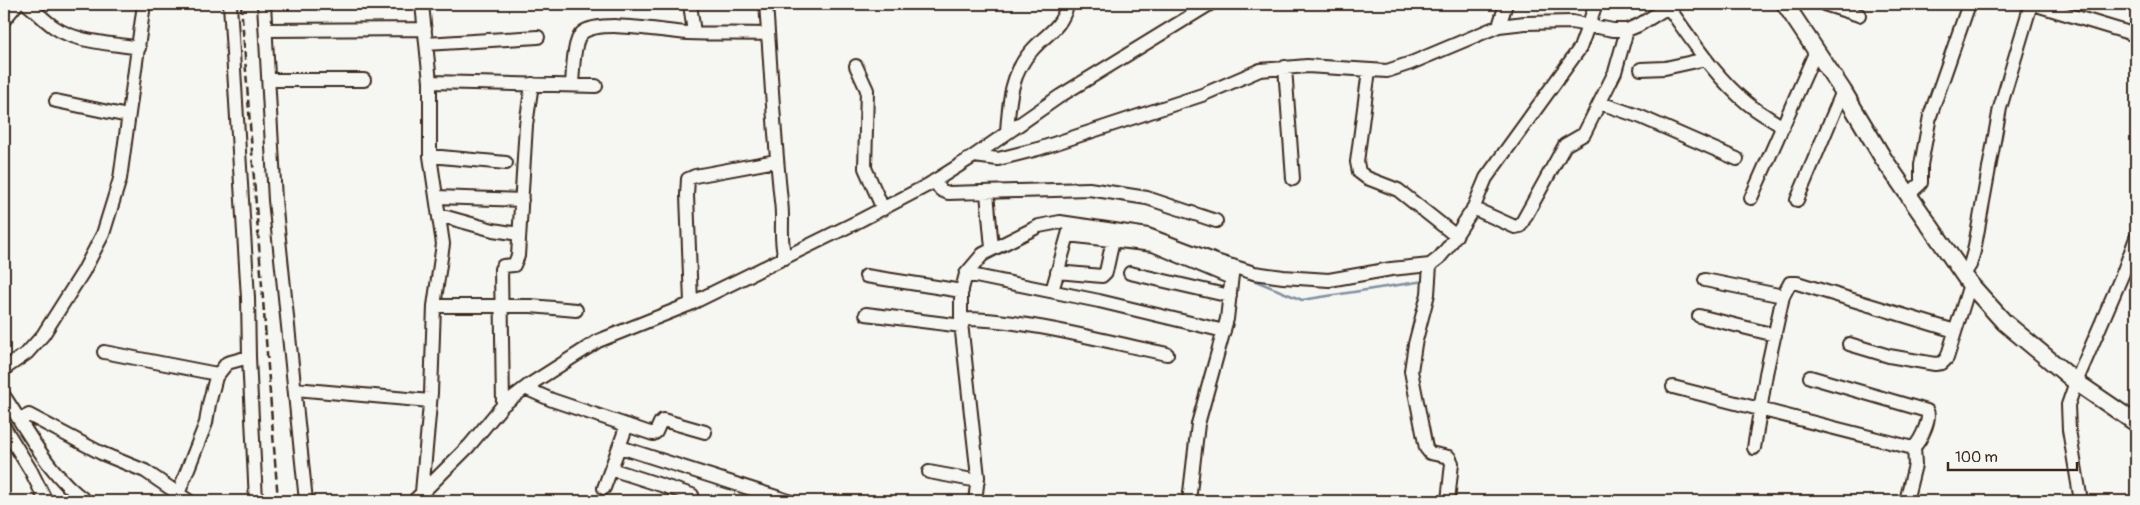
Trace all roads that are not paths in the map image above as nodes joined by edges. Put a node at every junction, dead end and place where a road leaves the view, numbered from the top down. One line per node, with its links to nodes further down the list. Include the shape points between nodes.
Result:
1 (16, 4): 20 (street)
2 (27, 4): 31 (street, via 63,32)
3 (144, 4): 31 (street)
4 (230, 4): 99 (street)
5 (264, 4): 24 (street)
6 (422, 4): 23 (street)
7 (690, 4): 26 (street)
8 (766, 4): 27 (street)
9 (1067, 4): 49 (street, via 1058,26 1031,50 1014,79)
10 (1210, 4): 18 (street)
11 (1506, 4): 22 (street)
12 (1596, 4): 21 (street)
13 (1785, 4): 32 (main road)
14 (1824, 4): 19 (street)
15 (1969, 4): 58 (street, via 1930,116 1921,183)
16 (2032, 4): 28 (street); 81 (street, via 2000,108)
17 (1671, 5): 25 (street); 33 (street)
18 (1189, 9): 49 (street)
19 (1859, 15)
20 (4, 20)
21 (1591, 25): 22 (street, via 1572,22); 25 (street); 64 (street, via 1580,48 1486,178)
22 (1499, 26): 37 (street, via 1393,70)
23 (425, 29): 24 (street); 30 (street)
24 (266, 30): 38 (street)
25 (1628, 30): 46 (street, via 1620,59)
26 (694, 33): 27 (street); 42 (street, via 614,26 584,32 578,38)
27 (768, 34): 53 (street)
28 (2136, 36)
29 (538, 37): 30 (street)
30 (426, 44): 40 (street)
31 (139, 48): 47 (street)
32 (1816, 51): 44 (main road); 48 (street)
33 (1706, 59): 36 (street, via 1665,68); 48 (street, via 1747,102)
34 (856, 66): 63 (street, via 868,94 864,164)
35 (1285, 67): 37 (street); 51 (street, via 1249,74 1202,96 1038,149 998,159); 55 (street)
36 (1641, 69)
37 (1370, 70): 69 (street, via 1357,162 1359,172 1398,190)
38 (269, 80): 39 (street); 106 (street, via 275,200)
39 (364, 80)
40 (430, 82): 41 (street); 50 (street)
41 (532, 84): 42 (street); 61 (street)
42 (572, 85): 43 (street)
43 (596, 86)
44 (1843, 91): 58 (main road); 62 (street)
45 (56, 101): 47 (street)
46 (1600, 103): 52 (street); 64 (street, via 1584,134 1565,146 1520,226 1515,227)
47 (128, 116): 100 (street, via 120,178 97,246 43,336)
48 (1783, 127): 60 (street)
49 (1006, 132): 51 (street)
50 (430, 156): 54 (street); 59 (street)
51 (974, 156): 56 (street)
52 (1738, 159)
53 (776, 162): 73 (street); 86 (street, via 688,179)
54 (506, 163)
55 (1294, 179)
56 (934, 181): 57 (street, via 945,193); 63 (street)
57 (987, 193): 66 (street, via 1089,189 1147,198); 72 (street)
58 (1909, 194): 81 (main road)
59 (436, 197): 61 (street); 65 (street)
60 (1751, 198)
61 (522, 200): 68 (street)
62 (1797, 200)
63 (882, 208): 73 (street)
64 (1477, 209): 69 (street)
65 (439, 215): 68 (street); 87 (street, via 442,250)
66 (1216, 221)
67 (1070, 230): 71 (street); 72 (street, via 1053,222); 75 (street); 76 (street, via 1148,235)
68 (519, 234): 88 (street, via 515,264 501,268)
69 (1456, 236): 74 (street)
70 (2136, 238): 103 (street)
71 (1112, 240): 75 (street, via 1106,272 1102,276); 76 (street, via 1153,245)
72 (992, 248): 78 (street, via 978,259)
73 (785, 258): 86 (street)
74 (1430, 270): 76 (street, via 1391,269 1329,280); 133 (street, via 1411,371 1426,448 1430,453 1449,457 1452,463)
75 (1057, 272): 83 (street)
76 (1232, 272): 84 (street)
77 (1130, 273): 84 (street)
78 (969, 274): 82 (street); 83 (street)
79 (866, 276): 82 (street)
80 (1705, 280): 85 (street)
81 (1966, 280): 94 (street); 103 (main road, via 2004,322)
82 (962, 290): 92 (street)
83 (1052, 291): 93 (street)
84 (1230, 296): 93 (street)
85 (1783, 296): 94 (street, via 1788,285 1794,282); 95 (street)
86 (691, 303): 105 (street, via 598,341)
87 (434, 306): 88 (street); 108 (street)
88 (502, 306): 89 (street); 109 (street)
89 (576, 310)
90 (866, 314): 92 (street)
91 (1699, 316): 95 (street)
92 (964, 321): 98 (street, via 994,321 1038,328); 121 (street)
93 (1224, 331): 132 (street, via 1198,424)
94 (1955, 331): 96 (street, via 1947,358 1938,364 1889,356)
95 (1775, 335): 110 (street)
96 (1849, 344)
97 (104, 352): 101 (street)
98 (1167, 354)
99 (249, 357): 101 (street, via 227,363); 128 (street)
100 (4, 369)
101 (217, 374): 125 (street)
102 (1810, 377): 117 (street, via 1927,411 1928,417)
103 (2076, 382): 112 (main road); 135 (street, via 2068,411)
104 (1673, 387): 110 (street)
105 (524, 388): 109 (street); 113 (street)
106 (295, 389): 108 (street); 129 (street)
107 (4, 396): 111 (street)
108 (430, 401): 124 (street)
109 (504, 405): 124 (street)
110 (1760, 409): 117 (street); 118 (street)
111 (20, 420): 125 (street, via 29,415 101,453 145,471); 127 (street, via 57,475)
112 (2136, 422)
113 (627, 425): 115 (street, via 654,434 663,420); 116 (street)
114 (4, 427): 126 (street)
115 (705, 432)
116 (620, 447): 119 (street); 130 (street)
117 (1914, 447): 134 (street, via 1915,465)
118 (1754, 448)
119 (611, 469): 122 (street); 123 (street)
120 (929, 472): 121 (street)
121 (978, 481): 131 (street)
122 (604, 488)
123 (692, 495)
124 (418, 497)
125 (184, 498)
126 (46, 501)
127 (86, 501)
128 (256, 501)
129 (306, 501)
130 (789, 501)
131 (975, 501)
132 (1190, 501)
133 (1448, 501)
134 (1906, 501)
135 (2081, 501)

